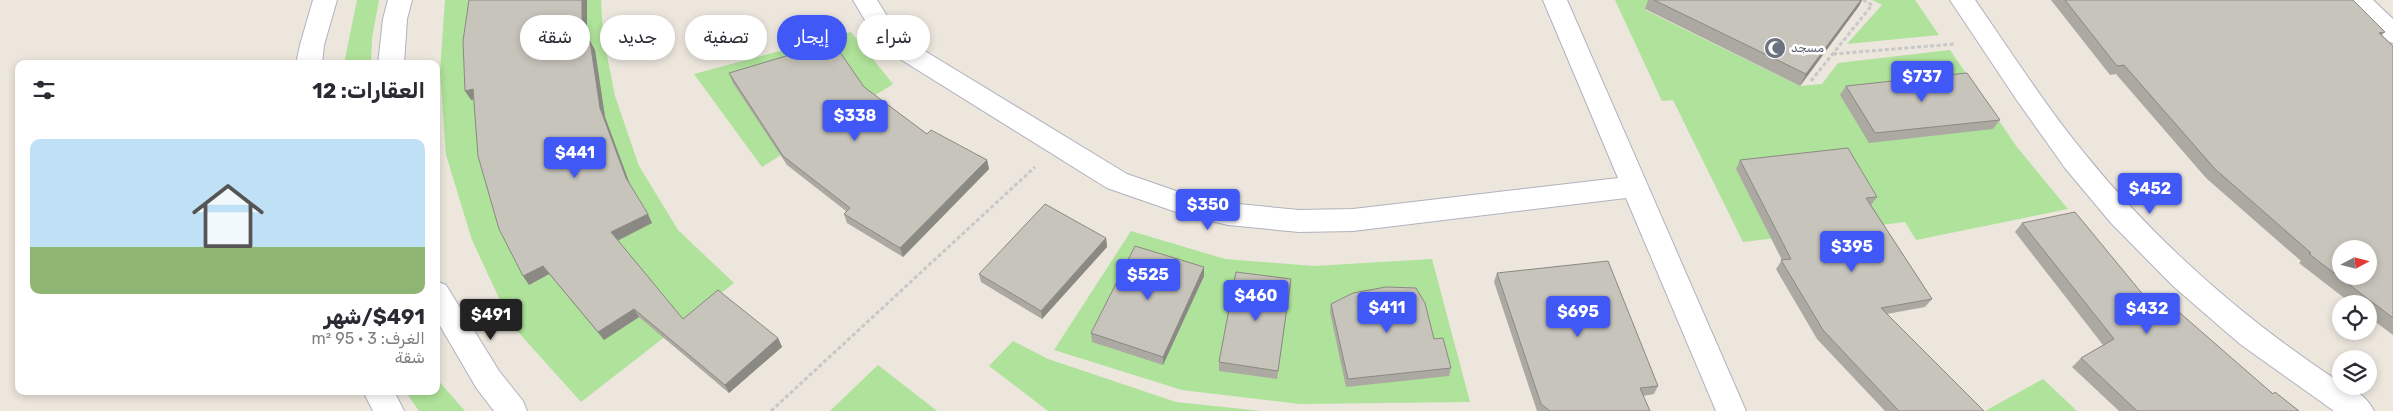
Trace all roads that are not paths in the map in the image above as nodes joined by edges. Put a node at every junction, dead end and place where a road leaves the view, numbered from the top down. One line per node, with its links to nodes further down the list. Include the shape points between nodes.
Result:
1 (325, 0): 8 (street)
2 (400, 0): 9 (street, via 394,18)
3 (865, 0): 10 (street, via 885,32 901,48 1117,180 1156,196 1225,213 1284,221 1367,220)
4 (1555, 0): 10 (street)
5 (1962, 0): 16 (street, via 2061,143 2127,222 2217,306 2277,354)
6 (2359, 0): 7 (street)
7 (2393, 34)
8 (310, 60)
9 (391, 60)
10 (1635, 186): 15 (street)
11 (440, 300): 14 (street, via 488,380)
12 (380, 395): 13 (street)
13 (389, 411)
14 (512, 411)
15 (1731, 411)
16 (2359, 411)

